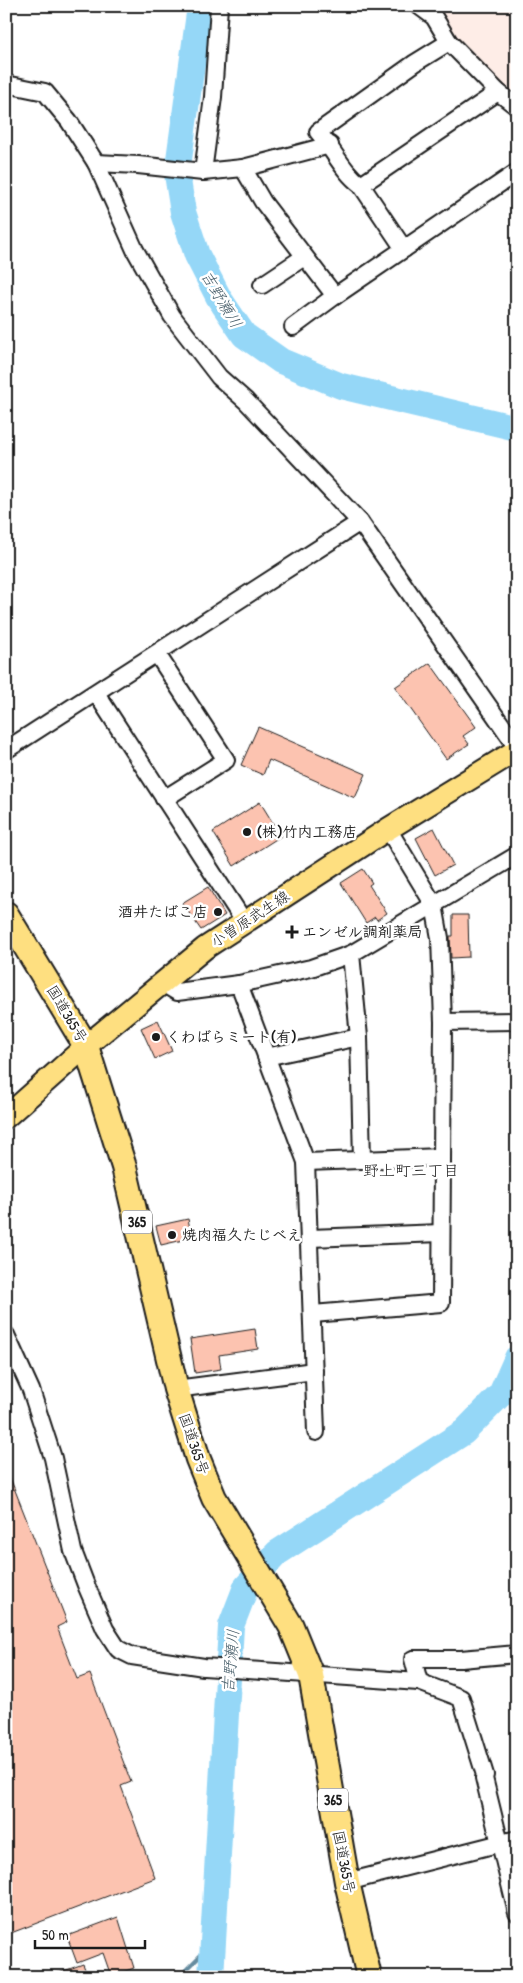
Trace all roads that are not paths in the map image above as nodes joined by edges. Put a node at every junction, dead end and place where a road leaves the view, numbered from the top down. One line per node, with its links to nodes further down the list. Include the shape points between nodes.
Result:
1 (219, 6): 10 (street, via 213,97)
2 (419, 6): 3 (street, via 434,17)
3 (449, 42): 5 (street); 7 (street, via 318,132)
4 (6, 84): 8 (street, via 46,92)
5 (498, 92): 6 (street); 12 (street)
6 (517, 107)
7 (330, 145): 9 (street); 12 (street, via 352,178)
8 (96, 164): 10 (street, via 138,164); 18 (street, via 135,250 172,316 219,377 246,401)
9 (243, 168): 10 (street); 14 (street, via 263,202)
10 (202, 172)
11 (517, 172): 13 (street)
12 (361, 185): 13 (street)
13 (404, 249): 16 (street)
14 (304, 257): 15 (street); 16 (street)
15 (262, 285)
16 (335, 296): 17 (street)
17 (293, 327)
18 (360, 522): 19 (street); 21 (street)
19 (157, 654): 20 (street); 23 (street, via 226,760)
20 (96, 693): 22 (street); 23 (street)
21 (517, 749): 24 (main road, 小曽原武生線)
22 (6, 750)
23 (164, 799): 28 (street)
24 (388, 829): 26 (street); 28 (main road, 小曽原武生線)
25 (517, 855): 26 (street)
26 (434, 905): 29 (street); 33 (street, via 440,938)
27 (6, 914): 35 (highway, 国道365号 / 365)
28 (245, 922): 30 (main road, 小曽原武生線)
29 (351, 954): 31 (street, via 311,968); 34 (street)
30 (162, 983): 31 (street, via 177,992); 35 (main road, 小曽原武生線)
31 (239, 984): 36 (street)
32 (517, 1021): 33 (street)
33 (443, 1022): 38 (street)
34 (359, 1036): 36 (street); 39 (street)
35 (86, 1046): 37 (main road, 小曽原武生線); 46 (highway, 国道365号 / 365, via 124,1167)
36 (266, 1057): 40 (street)
37 (6, 1117)
38 (442, 1157): 39 (street); 41 (street)
39 (362, 1160): 40 (street)
40 (306, 1162): 42 (street)
41 (441, 1233): 42 (street); 43 (street, via 441,1303)
42 (310, 1238): 43 (street)
43 (312, 1314): 45 (street)
44 (6, 1335): 49 (street, via 31,1390 53,1458 73,1551 105,1629 118,1649 132,1656 204,1667)
45 (314, 1371): 46 (street); 47 (street)
46 (176, 1389): 49 (highway, 国道365号 / 365, via 214,1498 291,1626)
47 (316, 1432)
48 (517, 1654): 50 (street, via 413,1659)
49 (311, 1675): 50 (street); 53 (highway, 国道365号 / 365)
50 (419, 1682): 52 (street, via 461,1698 485,1775)
51 (517, 1839): 52 (street)
52 (500, 1844): 53 (street); 54 (street)
53 (347, 1882): 55 (highway, 国道365号 / 365)
54 (517, 1913)
55 (370, 1977)

